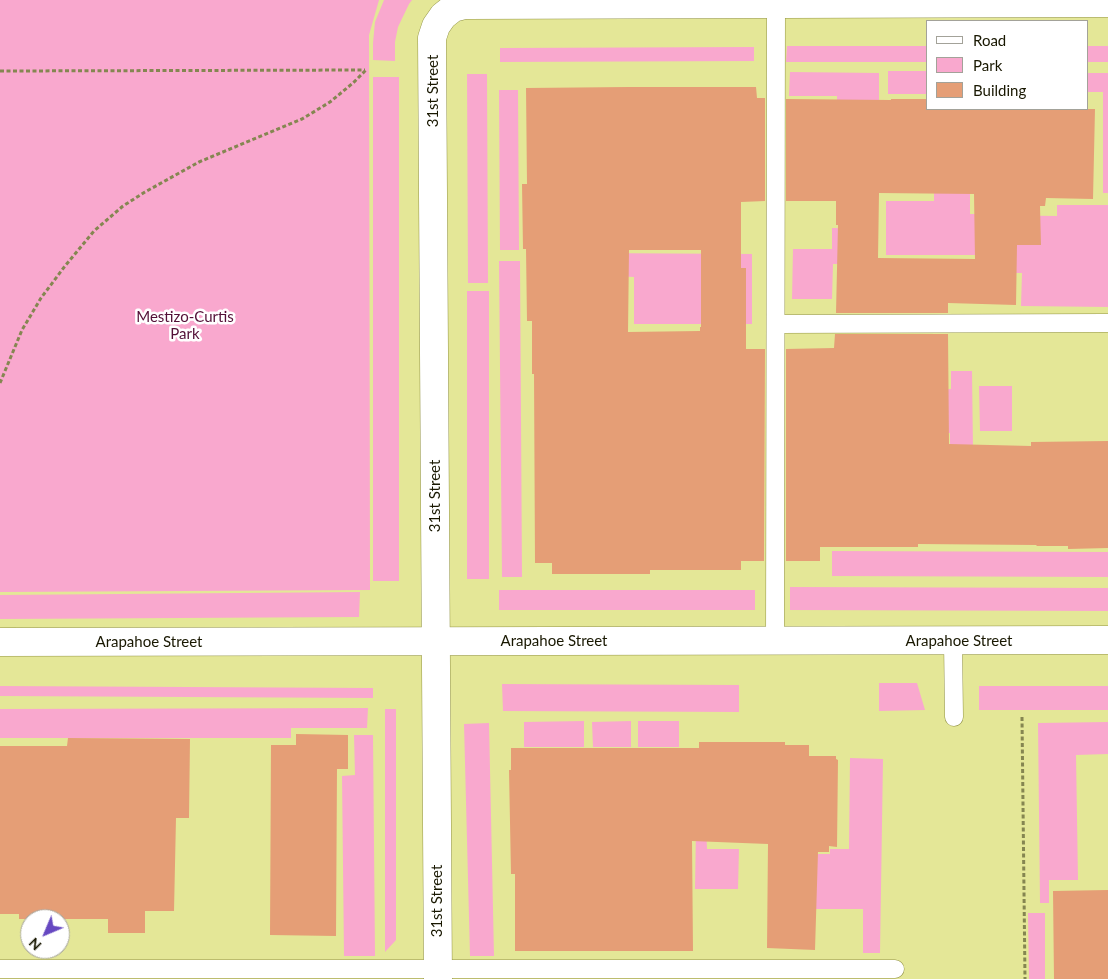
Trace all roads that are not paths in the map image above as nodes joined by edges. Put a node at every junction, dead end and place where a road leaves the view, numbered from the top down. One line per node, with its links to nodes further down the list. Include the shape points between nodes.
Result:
1 (1108, 2): 2 (street)
2 (776, 4): 3 (lane); 6 (street, 31st Street, via 465,5 453,8 436,26 432,38)
3 (776, 324): 4 (lane); 7 (lane)
4 (1108, 324)
5 (1108, 640): 8 (street, Arapahoe Street)
6 (436, 641): 7 (street, Arapahoe Street); 9 (street, Arapahoe Street); 13 (street, 31st Street)
7 (774, 641): 8 (street, Arapahoe Street)
8 (953, 641): 10 (lane)
9 (0, 642)
10 (954, 717)
11 (0, 969): 13 (lane)
12 (895, 969): 13 (lane)
13 (438, 974)

